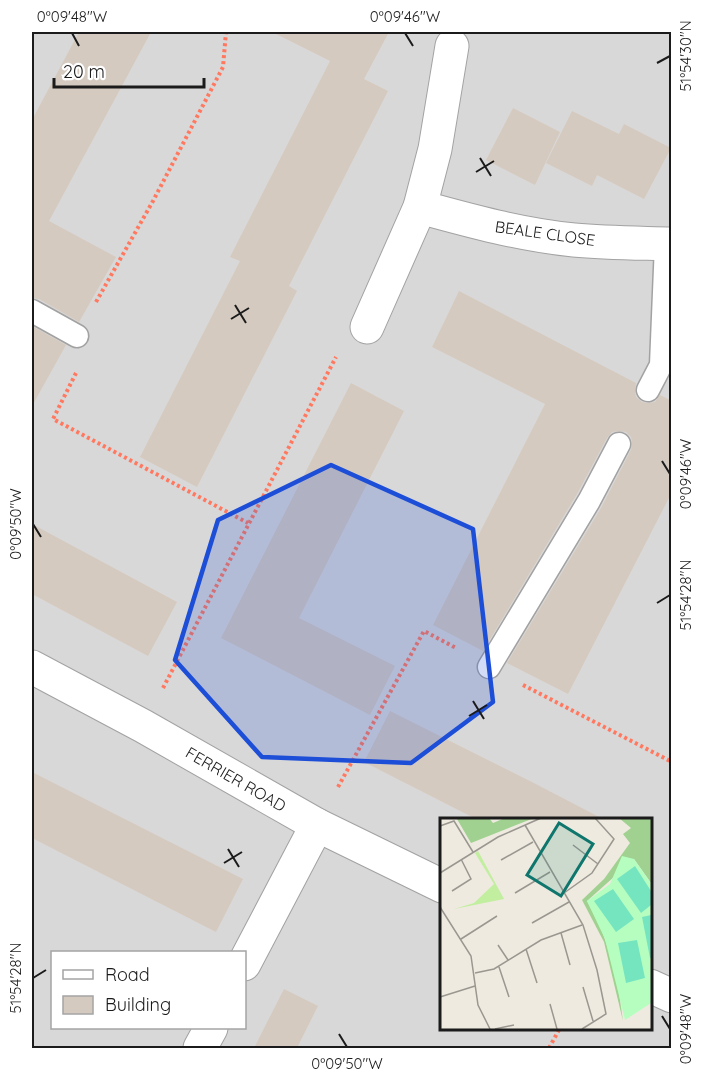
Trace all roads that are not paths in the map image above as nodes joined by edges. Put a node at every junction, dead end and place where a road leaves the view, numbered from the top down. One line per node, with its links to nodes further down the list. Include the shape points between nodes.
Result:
1 (452, 46): 2 (street, via 435,149)
2 (420, 207): 3 (street, BEALE CLOSE, via 532,234); 5 (street)
3 (669, 244): 7 (lane, via 661,366)
4 (32, 311): 6 (lane)
5 (367, 327)
6 (76, 336)
7 (648, 390)
8 (619, 444): 9 (lane)
9 (489, 667)
10 (32, 668): 11 (street, FERRIER ROAD)
11 (317, 825): 12 (street, FERRIER ROAD); 13 (street)
12 (440, 885)
13 (246, 960)
14 (652, 986): 15 (street)
15 (672, 996)
16 (210, 1029): 17 (street)
17 (200, 1048)

